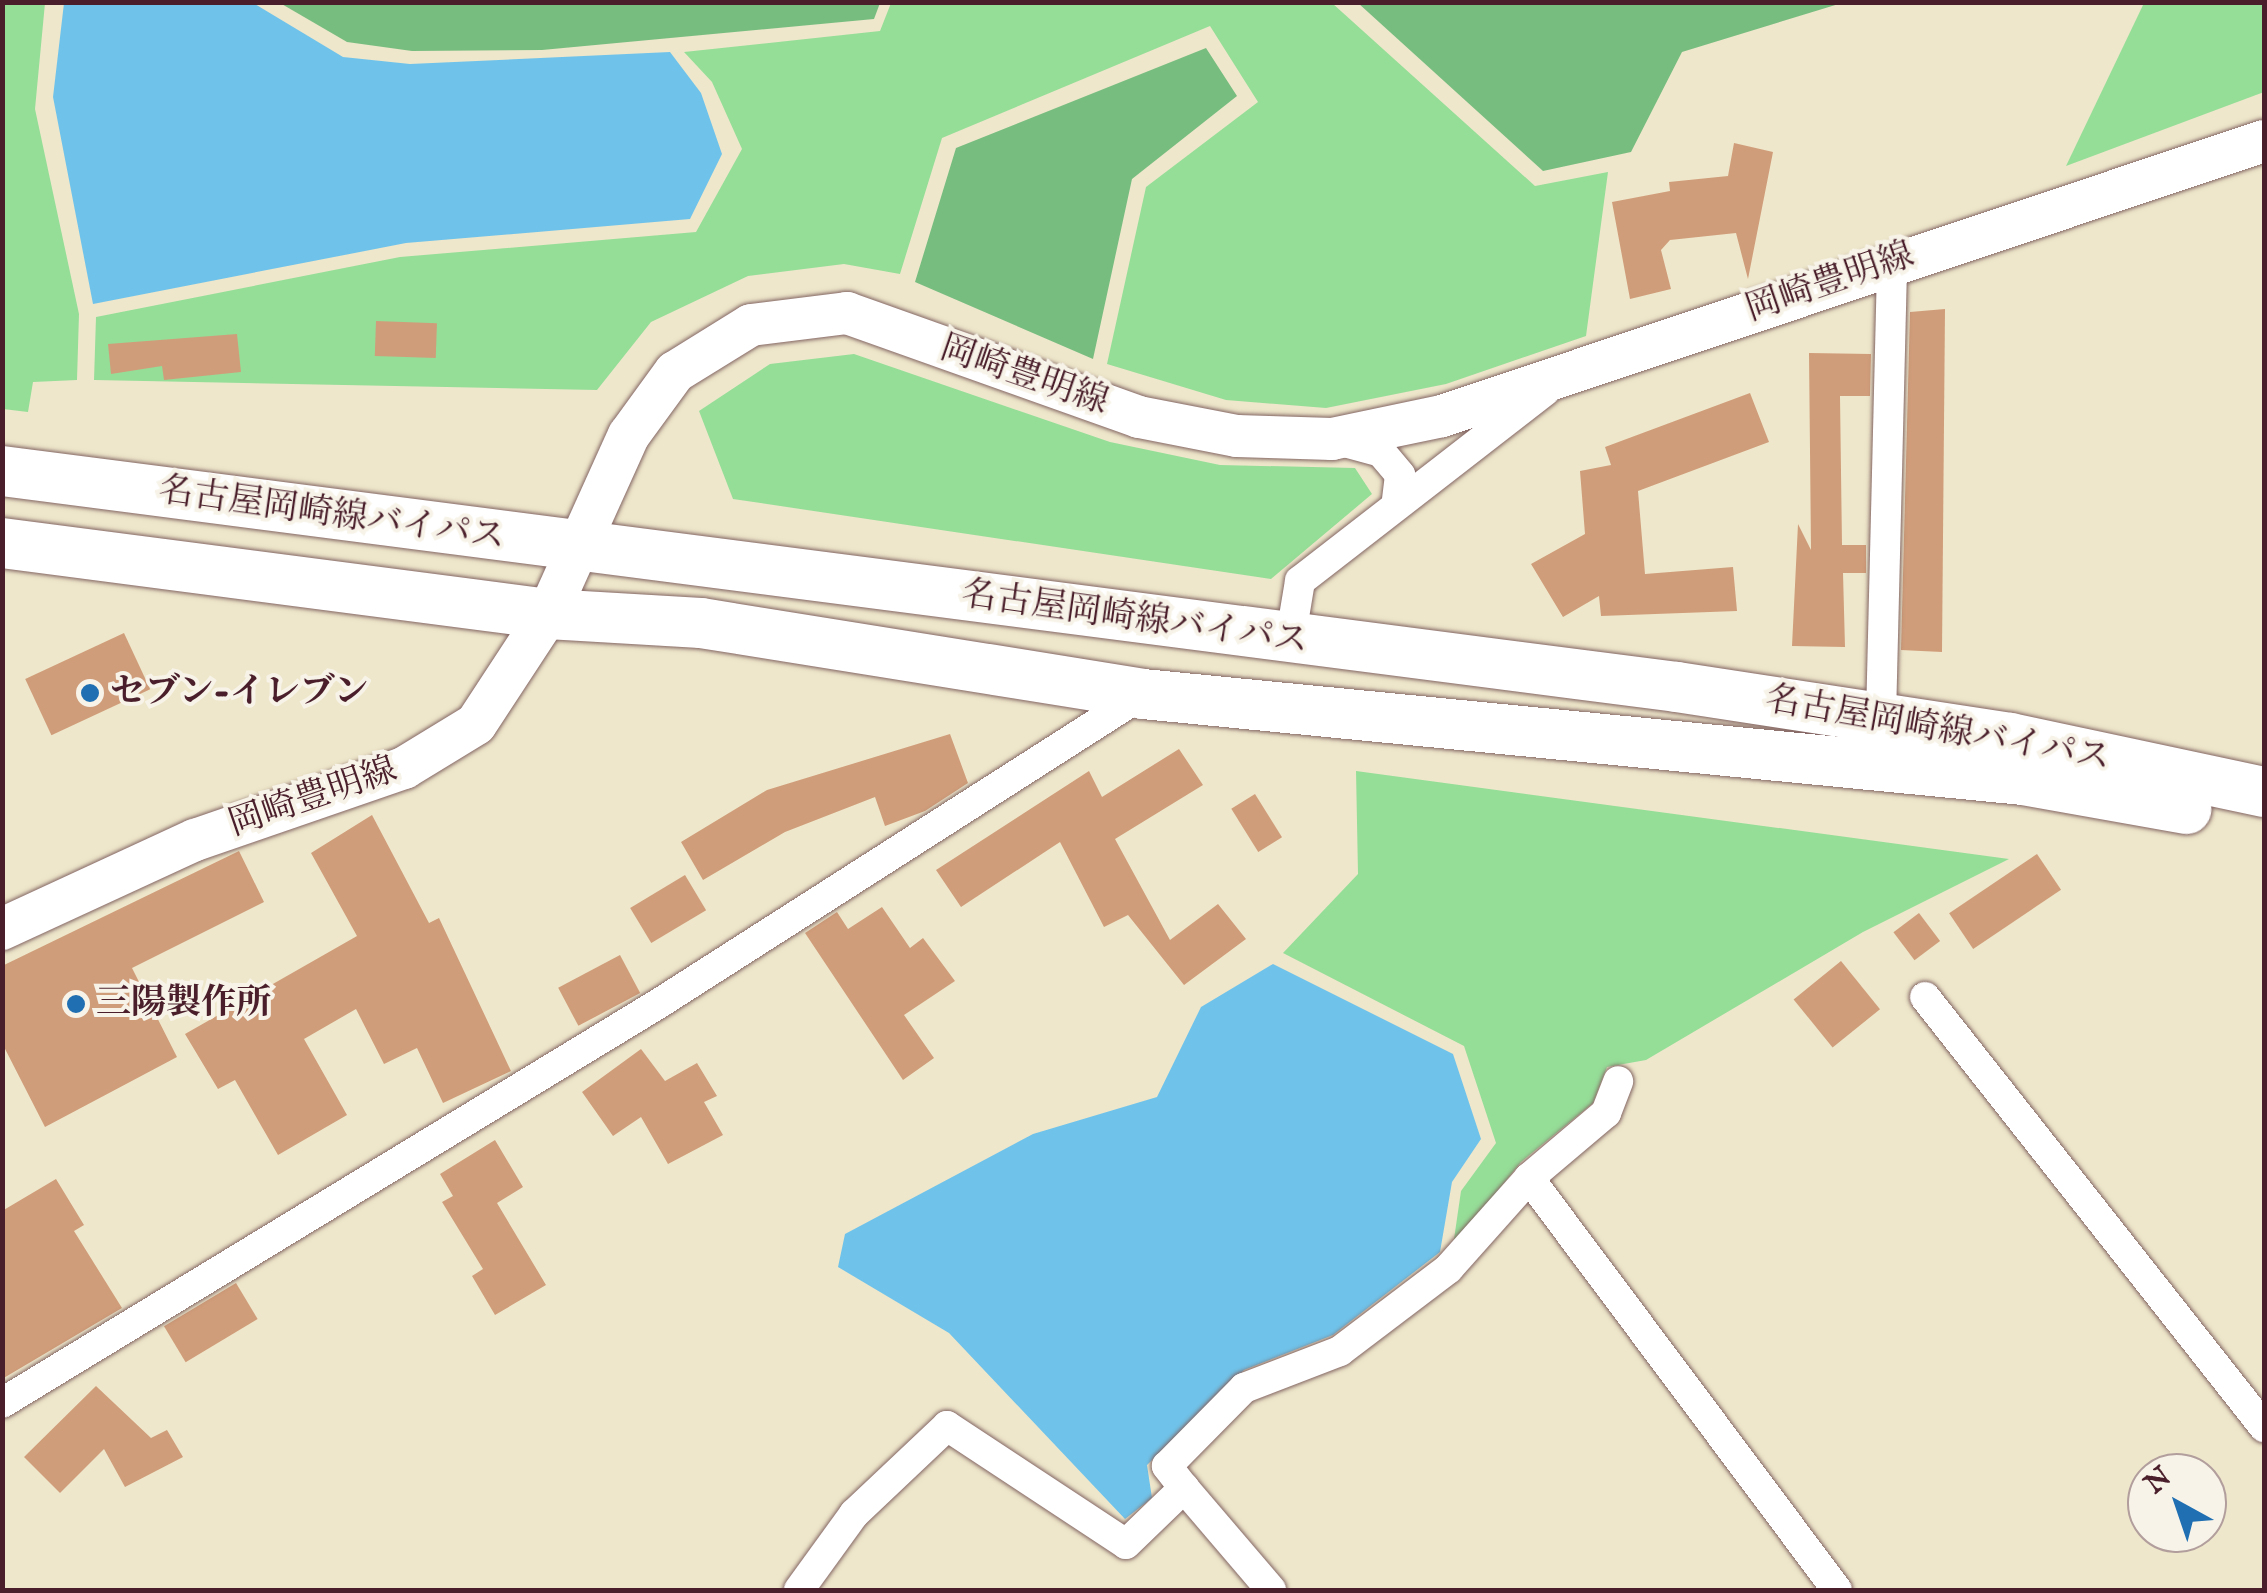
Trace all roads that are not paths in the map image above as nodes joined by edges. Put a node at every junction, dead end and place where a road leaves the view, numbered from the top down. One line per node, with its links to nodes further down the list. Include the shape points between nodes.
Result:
1 (2264, 141): 2 (main road, 岡崎豊明線)
2 (1892, 261): 3 (main road, 岡崎豊明線); 12 (street)
3 (1562, 378): 4 (main road, 岡崎豊明線); 6 (street)
4 (1332, 439): 6 (street, via 1381,452 1400,475); 8 (main road, 岡崎豊明線, via 1237,436 1139,416 847,313 752,325 674,372 629,435)
5 (2, 471): 8 (main road, 名古屋岡崎線バイパス)
6 (1396, 506): 10 (street, via 1300,581)
7 (2, 543): 9 (main road, 名古屋岡崎線バイパス)
8 (576, 547): 9 (main road, 岡崎豊明線); 10 (main road, 名古屋岡崎線バイパス)
9 (548, 614): 11 (main road, 名古屋岡崎線バイパス, via 701,623); 15 (main road, 岡崎豊明線, via 476,724 404,768 195,840)
10 (1290, 641): 12 (main road, 名古屋岡崎線バイパス)
11 (1144, 694): 14 (main road, 名古屋岡崎線バイパス, via 2023,780); 19 (street, via 658,1004)
12 (1881, 718): 13 (main road, 名古屋岡崎線バイパス)
13 (2264, 792)
14 (2264, 826)
15 (2, 929)
16 (1925, 997): 20 (street)
17 (1618, 1081): 18 (street, via 1606,1114)
18 (1529, 1178): 21 (street, via 1448,1269 1340,1351 1244,1388 1167,1466); 24 (street)
19 (2, 1403)
20 (2264, 1426)
21 (1184, 1488): 22 (street, via 1126,1544 947,1426 854,1514); 23 (street)
22 (799, 1590)
23 (1271, 1590)
24 (1838, 1590)

